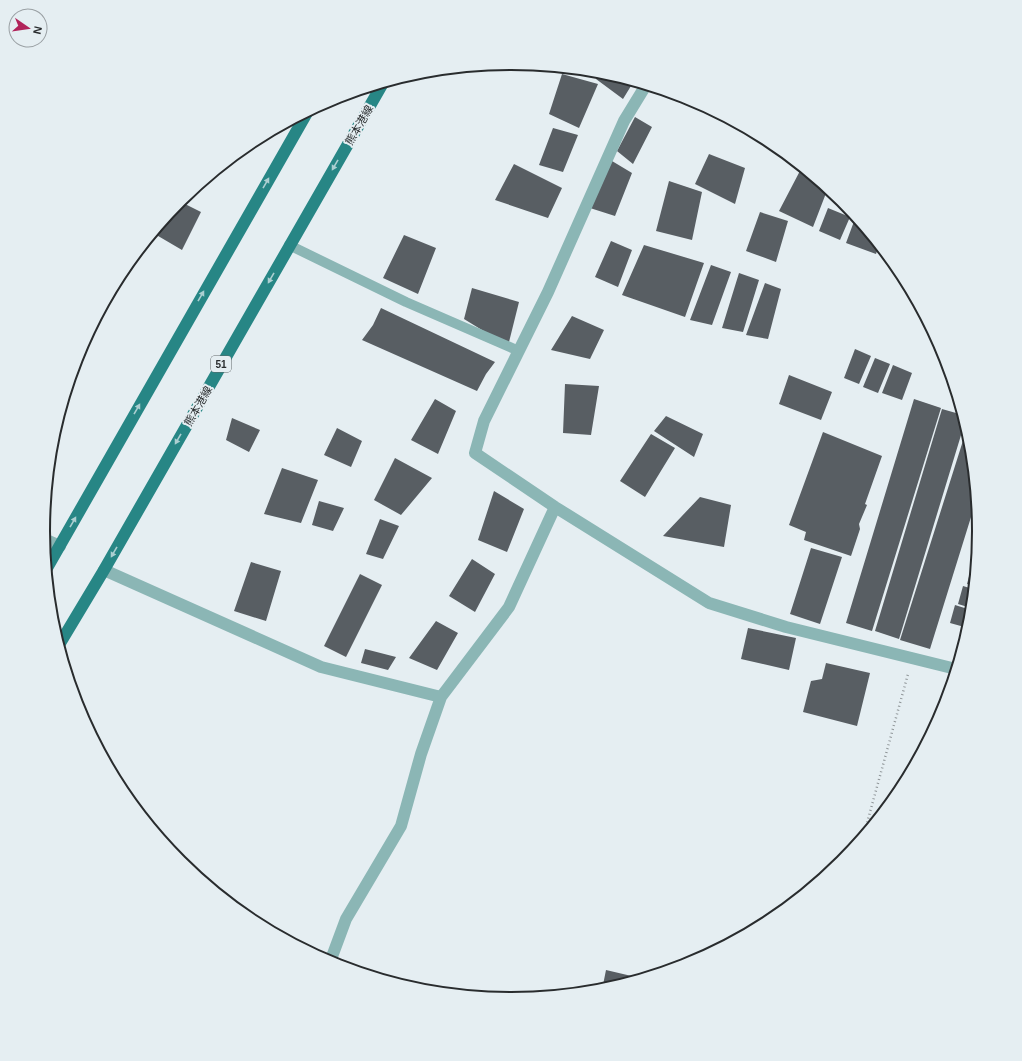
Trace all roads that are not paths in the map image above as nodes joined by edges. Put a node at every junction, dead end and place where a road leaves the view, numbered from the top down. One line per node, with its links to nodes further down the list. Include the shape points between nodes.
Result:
1 (380, 89): 4 (main road, 熊本港線 / 51, one-way to 4)
2 (643, 89): 5 (street, via 624,121)
3 (304, 119): 8 (main road, one-way to 3)
4 (289, 245): 5 (lane, via 406,302); 10 (main road, 熊本港線 / 51, one-way to 10)
5 (519, 351): 6 (street, via 484,421 475,453)
6 (555, 507): 12 (street, via 709,603 786,627); 13 (street, via 509,607)
7 (50, 542): 8 (street)
8 (60, 546): 9 (main road)
9 (51, 561)
10 (104, 570): 11 (main road, 熊本港線 / 51); 13 (street, via 321,666)
11 (63, 638)
12 (951, 668)
13 (441, 697): 14 (street, via 421,754 401,826 346,918)
14 (333, 955)

